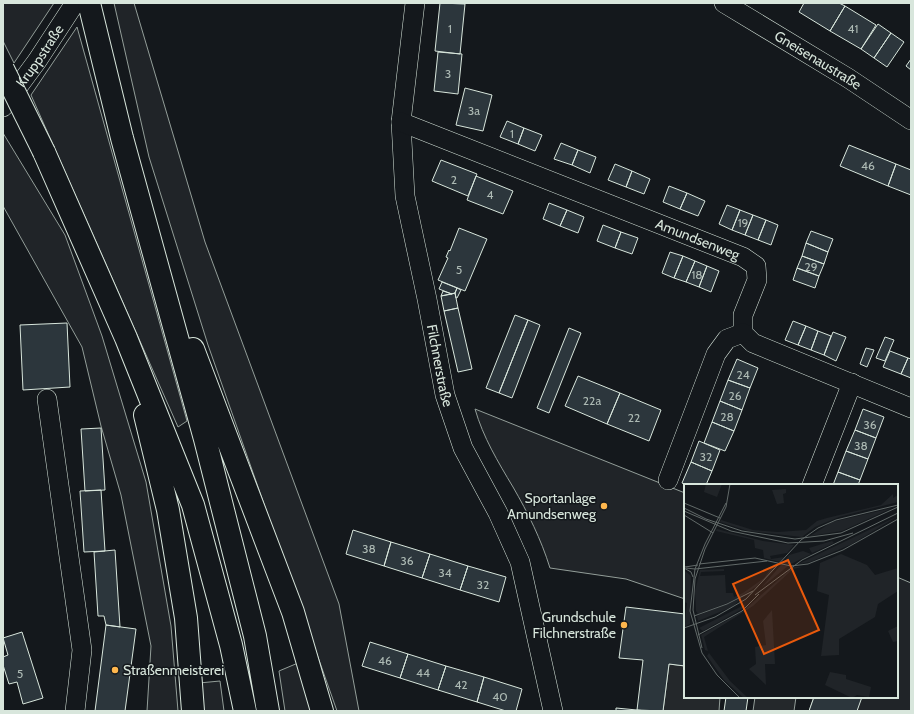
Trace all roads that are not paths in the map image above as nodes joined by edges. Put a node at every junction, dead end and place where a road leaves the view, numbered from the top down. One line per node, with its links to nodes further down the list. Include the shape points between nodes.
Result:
1 (415, 3): 7 (street, Filchnerstraße)
2 (724, 3): 6 (street, Gneisenaustraße, via 848,78)
3 (85, 8): 5 (street, Kruppstraße, via 37,61); 8 (highway)
4 (3, 69): 10 (highway, bridge, via 44,152)
5 (3, 107)
6 (911, 120)
7 (401, 122): 9 (street, Amundsenweg, via 743,257 756,266 757,280 743,315); 21 (street, Filchnerstraße, via 405,196 444,395 463,448 498,513 520,562)
8 (146, 227): 19 (highway, via 203,432 251,621); 20 (highway, via 293,612)
9 (743, 333): 11 (street, via 753,343); 14 (street, via 727,339 716,354)
10 (126, 338): 17 (highway, via 168,510 186,618); 18 (highway, via 193,505 231,645)
11 (852, 383): 13 (street); 15 (street)
12 (47, 399): 16 (street, via 82,650)
13 (911, 408)
14 (668, 480)
15 (812, 484)
16 (75, 711)
17 (193, 711)
18 (245, 711)
19 (268, 711)
20 (322, 711)
21 (553, 711)

